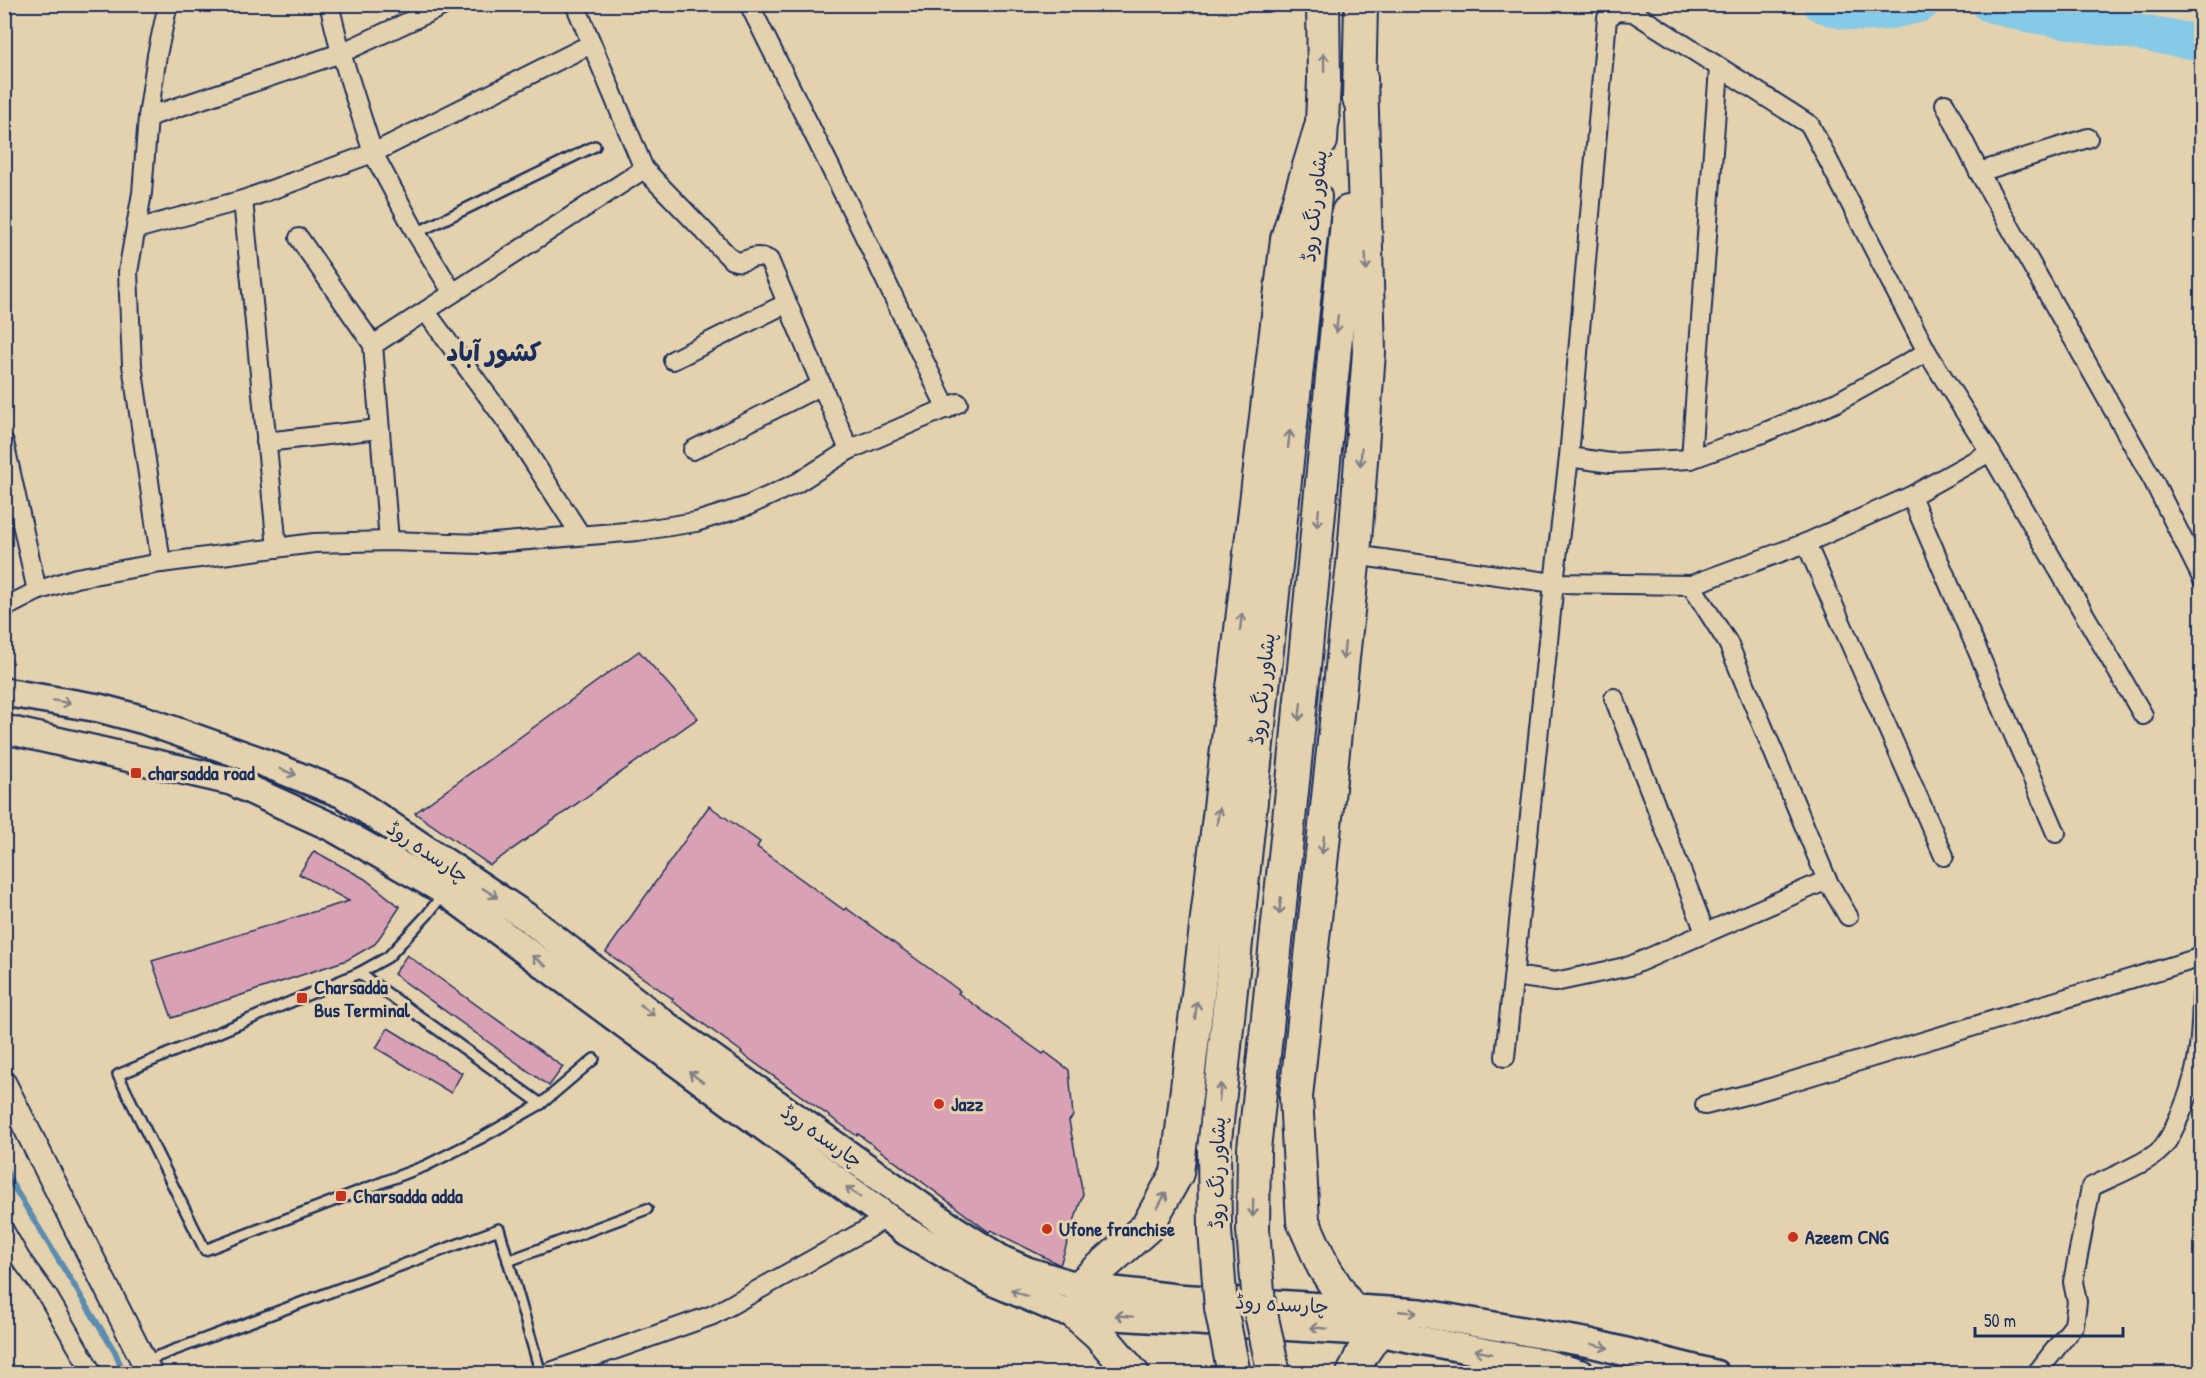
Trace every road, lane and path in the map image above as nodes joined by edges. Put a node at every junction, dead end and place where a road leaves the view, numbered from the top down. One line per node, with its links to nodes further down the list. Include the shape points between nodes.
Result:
1 (168, 4): 13 (street)
2 (329, 4): 9 (street)
3 (447, 4): 9 (street)
4 (575, 4): 8 (street)
5 (749, 4): 35 (street, via 952,406)
6 (1323, 4): 14 (highway, پشاور رنگ روڈ, one-way to 6)
7 (1361, 4): 11 (highway, پشاور رنگ روڈ)
8 (591, 44): 17 (street); 18 (street)
9 (341, 53): 13 (street); 17 (street)
10 (1719, 68): 28 (street, via 1810,125); 37 (street, via 1633,12 1618,11 1607,18); 38 (street)
11 (1361, 78): 44 (highway, one-way to 44, via 1369,352); 82 (highway, پشاور رنگ روڈ, one-way to 82, bridge, via 1254,1149 1253,1230 1259,1304)
12 (1945, 104): 19 (street)
13 (148, 117): 21 (street)
14 (1323, 120): 74 (highway, one-way to 14, via 1147,1227 1177,1173 1287,239); 81 (highway, پشاور رنگ روڈ, one-way to 14, bridge, via 1221,1308 1214,1150)
15 (2088, 138): 19 (street)
16 (595, 146): 22 (lane)
17 (373, 153): 20 (street); 22 (street)
18 (644, 170): 24 (street); 25 (street, via 732,260 761,256 769,260)
19 (1978, 172): 46 (street, via 2153,480)
20 (243, 200): 21 (street); 33 (street)
21 (136, 229): 45 (street, via 128,272 132,365)
22 (416, 233): 24 (street)
23 (299, 238): 27 (street)
24 (453, 293): 26 (street)
25 (787, 303): 29 (street); 30 (street)
26 (426, 312): 27 (street); 40 (street, via 515,433)
27 (373, 345): 31 (street)
28 (1927, 352): 36 (street); 38 (street, via 1837,402)
29 (673, 360)
30 (822, 385): 34 (street); 35 (street)
31 (379, 429): 33 (street); 41 (street)
32 (4, 442): 49 (street)
33 (266, 442): 43 (street)
34 (693, 450)
35 (849, 450): 40 (street, via 796,483 747,506 696,522)
36 (1990, 452): 39 (street); 53 (street)
37 (1569, 457): 38 (street, via 1611,463); 47 (street)
38 (1691, 459)
39 (1911, 496): 42 (street); 55 (street)
40 (580, 534): 41 (street, via 481,544)
41 (389, 541): 43 (street)
42 (1806, 543): 48 (street); 56 (street)
43 (277, 548): 45 (street)
44 (1354, 555): 47 (street); 75 (highway, one-way to 75, via 1296,1097 1303,1221 1323,1266)
45 (161, 563): 49 (street, via 76,578)
46 (2202, 578)
47 (1554, 583): 48 (street); 63 (street)
48 (1691, 585): 57 (street, via 1728,643)
49 (37, 591): 50 (street)
50 (4, 608)
51 (4, 693): 58 (main road, چارسدہ روڈ, one-way to 58, via 99,708 144,720 343,794)
52 (1614, 698): 60 (street)
53 (2143, 716)
54 (4, 729): 58 (main road, چارسدہ روڈ, via 231,781)
55 (2056, 833)
56 (1944, 856)
57 (1827, 879): 59 (street); 60 (street)
58 (452, 883): 62 (lane, via 388,957); 71 (main road, چارسدہ روڈ, one-way to 58); 74 (main road, چارسدہ روڈ, one-way to 74, via 528,918 668,1026 954,1230)
59 (1848, 916)
60 (1705, 932): 63 (street, via 1630,966 1556,982)
61 (2202, 957): 69 (street)
62 (359, 973): 68 (lane); 68 (lane, via 118,1075 205,1250 425,1166)
63 (1514, 976): 65 (street)
64 (2202, 996): 86 (street, via 2196,1075 2184,1108 2158,1152 2091,1187 2073,1282 2077,1302 2074,1325)
65 (1504, 1056)
66 (594, 1059): 68 (lane)
67 (4, 1084): 77 (street)
68 (541, 1104)
69 (1705, 1105)
70 (647, 1209): 73 (lane)
71 (887, 1218): 74 (main road, چارسدہ روڈ, one-way to 71, via 1060,1310 994,1282); 79 (street, via 713,1315)
72 (4, 1230): 78 (street)
73 (508, 1261): 77 (lane, via 499,1229); 79 (lane)
74 (1077, 1300): 75 (main road, چارسدہ روڈ, via 1176,1298); 76 (main road, چارسدہ روڈ, one-way to 74); 80 (highway)
75 (1349, 1307): 85 (main road, چارسدہ روڈ, one-way to 85, via 1421,1313 1578,1341)
76 (1377, 1332): 83 (highway); 84 (main road, چارسدہ روڈ, one-way to 76)
77 (148, 1367)
78 (93, 1374)
79 (543, 1374)
80 (1133, 1374)
81 (1234, 1374)
82 (1274, 1374)
83 (1353, 1374)
84 (1581, 1374)
85 (1715, 1374)
86 (2036, 1374)

